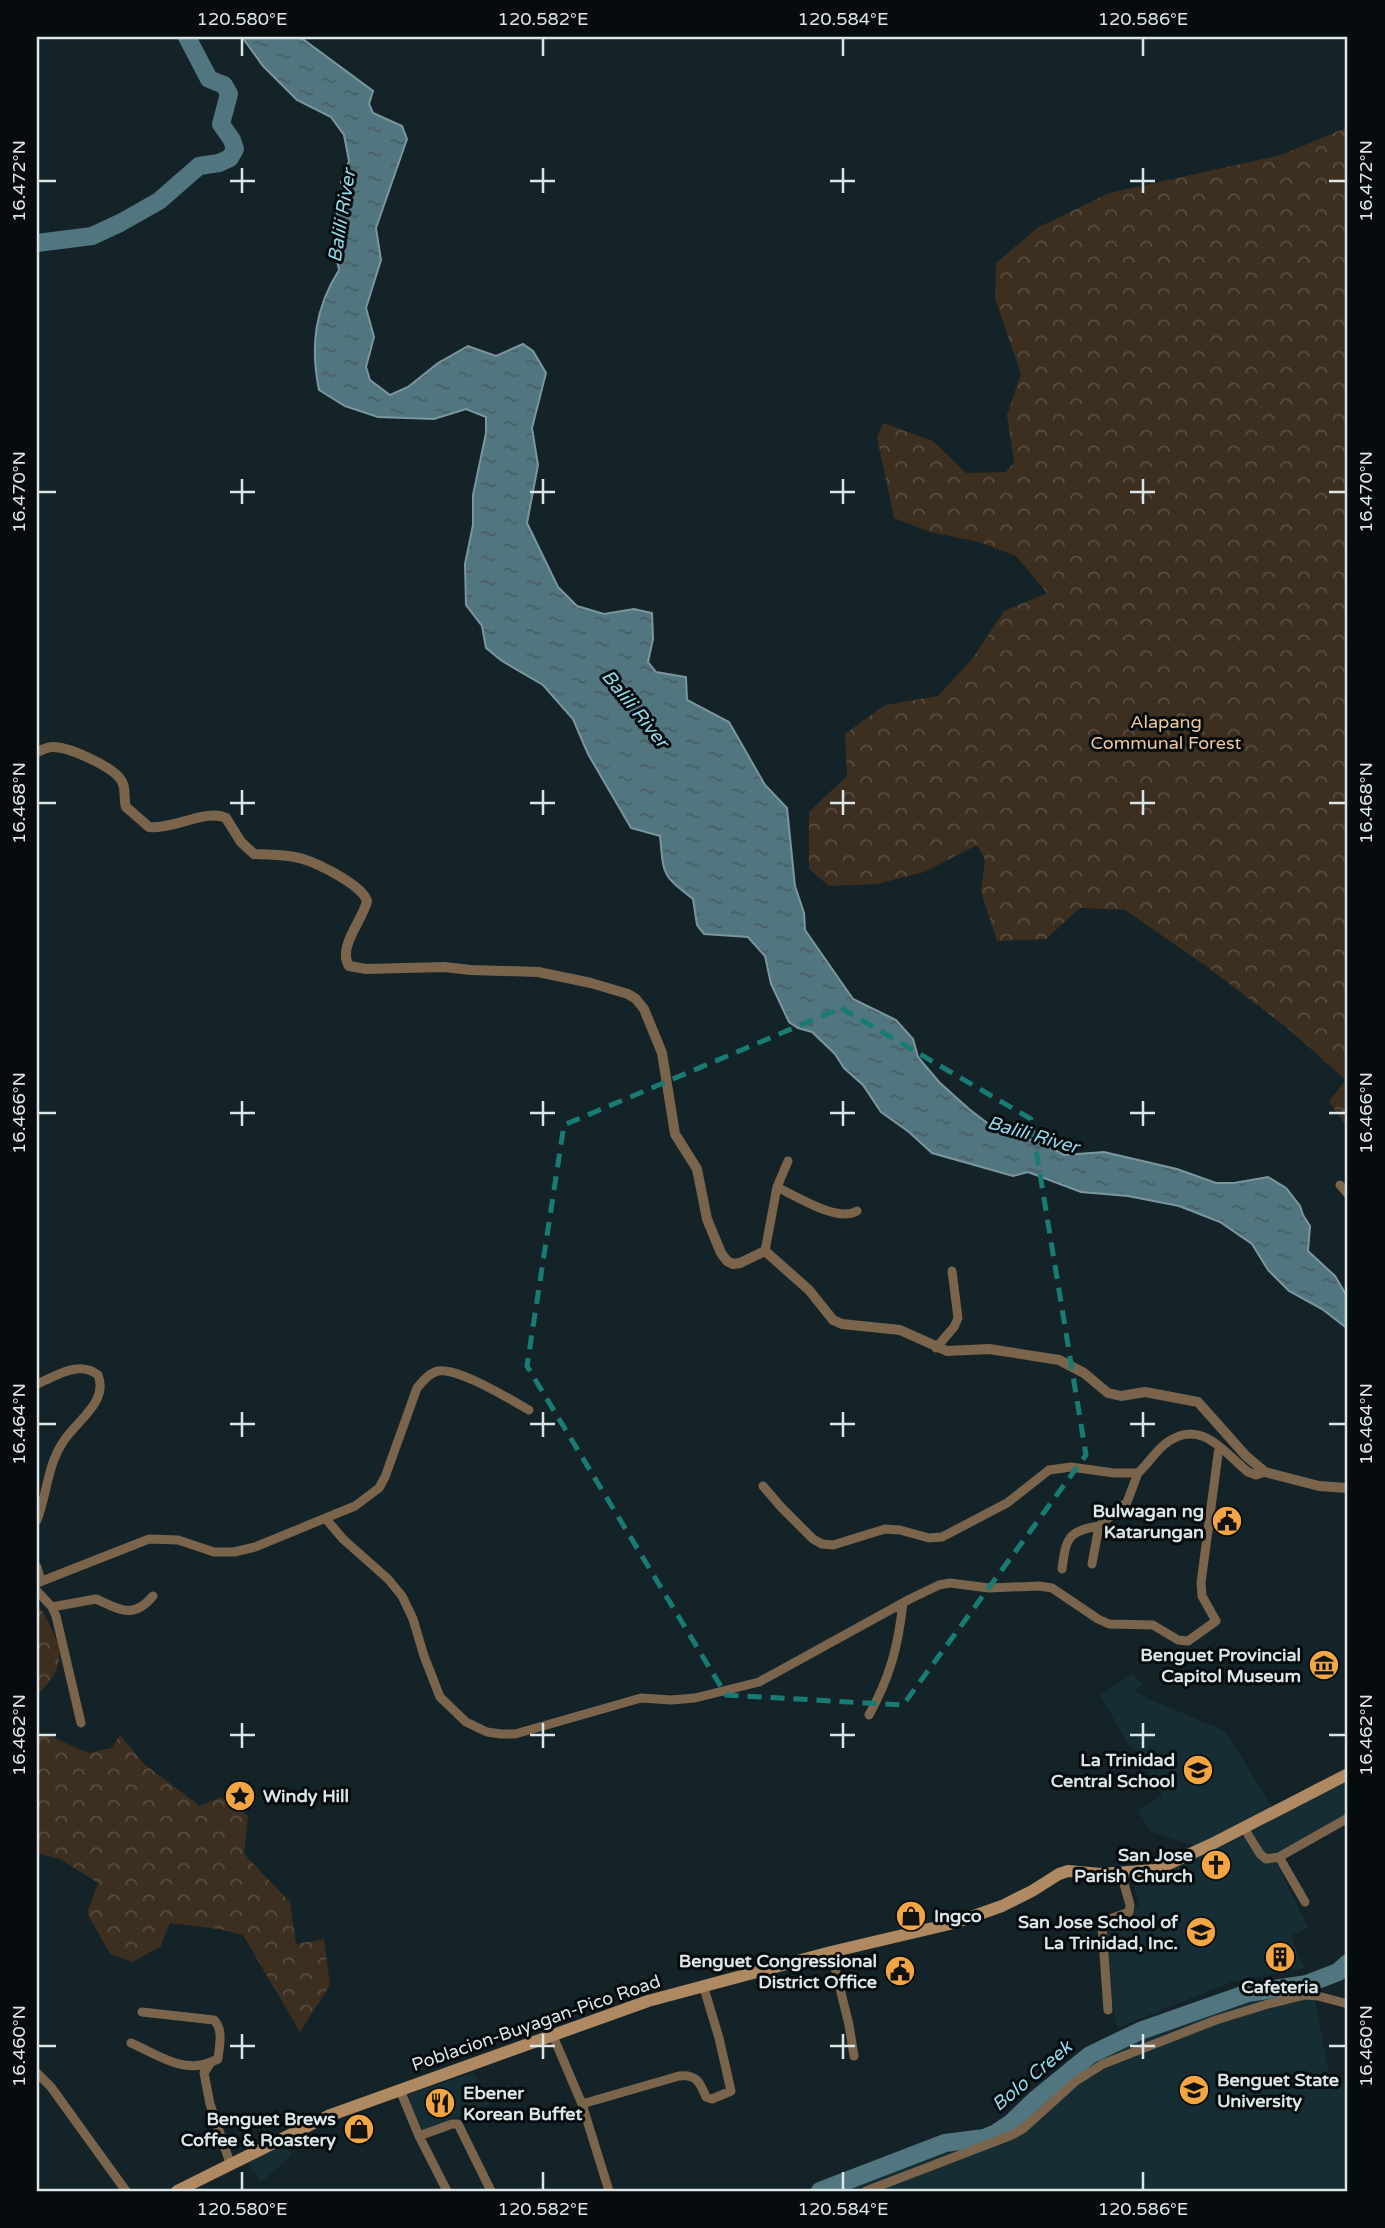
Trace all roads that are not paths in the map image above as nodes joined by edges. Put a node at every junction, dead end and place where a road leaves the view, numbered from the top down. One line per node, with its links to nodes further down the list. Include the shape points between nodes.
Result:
1 (37, 752): 7 (street, via 63,748 120,777 126,807 149,827 221,816 254,854 302,859 353,885 367,901 346,951 349,966 538,972 592,983 636,999 662,1053 675,1134 697,1169 707,1219 721,1253 733,1264)
2 (788, 1161): 4 (street)
3 (1340, 1185): 5 (street)
4 (776, 1187): 6 (street, via 839,1215); 7 (street)
5 (1348, 1194)
6 (857, 1211)
7 (765, 1251): 9 (street, via 809,1290 833,1320 854,1327 900,1330)
8 (952, 1271): 9 (street, via 958,1318)
9 (936, 1348): 13 (street, via 958,1352 989,1349 1051,1358 1068,1363 1108,1394 1145,1392 1198,1402)
10 (37, 1384): 18 (street, via 85,1367 98,1374 101,1389 55,1457)
11 (529, 1410): 17 (street, via 465,1376 437,1371 417,1388 379,1488)
12 (1219, 1447): 13 (street, via 1248,1472); 14 (street, via 1203,1435 1183,1433 1162,1446); 26 (street, via 1201,1583 1202,1596 1216,1621 1195,1638 1183,1641 1153,1625 1109,1624 1059,1591 1039,1586 989,1588 950,1583)
13 (1265, 1472): 16 (street)
14 (1138, 1473): 15 (street, via 1049,1470 1007,1503 942,1537 885,1529 833,1545 813,1539); 19 (street, via 1127,1502)
15 (763, 1486)
16 (1348, 1488)
17 (327, 1519): 23 (street, via 234,1552 149,1539); 26 (street, via 402,1596 440,1697 466,1722 487,1732 515,1734 641,1698 695,1698 759,1682)
18 (37, 1520)
19 (1099, 1526): 20 (street); 22 (street, via 1082,1528 1069,1537)
20 (1092, 1564)
21 (37, 1567): 23 (street)
22 (1062, 1569)
23 (39, 1582)
24 (37, 1591): 27 (street)
25 (153, 1596): 27 (street, via 127,1611 96,1599)
26 (903, 1603): 28 (street, via 893,1662)
27 (52, 1607): 29 (street)
28 (869, 1715)
29 (81, 1723)
30 (1348, 1774): 32 (main road, Poblacion-Buyagan-Pico Road)
31 (1348, 1818): 33 (street)
32 (1244, 1828): 33 (street, via 1262,1857); 34 (main road, Poblacion-Buyagan-Pico Road, via 1164,1867)
33 (1279, 1857): 35 (street)
34 (1121, 1872): 36 (main road, Poblacion-Buyagan-Pico Road, via 1068,1871 1002,1906 954,1923); 39 (street, via 1129,1912 1102,1926)
35 (1305, 1902)
36 (831, 1952): 37 (main road, Poblacion-Buyagan-Pico Road); 43 (street)
37 (703, 1985): 41 (main road, Poblacion-Buyagan-Pico Road); 47 (street, via 731,2091 712,2099 706,2097 695,2077 679,2076)
38 (1348, 2004): 55 (street, via 1305,1996 1216,2020 1088,2072 1012,2135)
39 (1108, 2010)
40 (142, 2012): 44 (street, via 214,2020 220,2037 218,2059)
41 (553, 2036): 46 (main road, Poblacion-Buyagan-Pico Road); 47 (street)
42 (131, 2043): 44 (street, via 176,2064 195,2067)
43 (854, 2056)
44 (211, 2062): 49 (street, via 204,2073)
45 (37, 2073): 51 (street)
46 (400, 2090): 48 (street); 49 (main road, Poblacion-Buyagan-Pico Road, via 306,2125)
47 (582, 2104): 54 (street)
48 (419, 2136): 52 (street); 53 (street, via 458,2124)
49 (230, 2163): 50 (main road, Poblacion-Buyagan-Pico Road)
50 (186, 2190)
51 (126, 2191)
52 (447, 2191)
53 (491, 2191)
54 (608, 2191)
55 (866, 2191)

